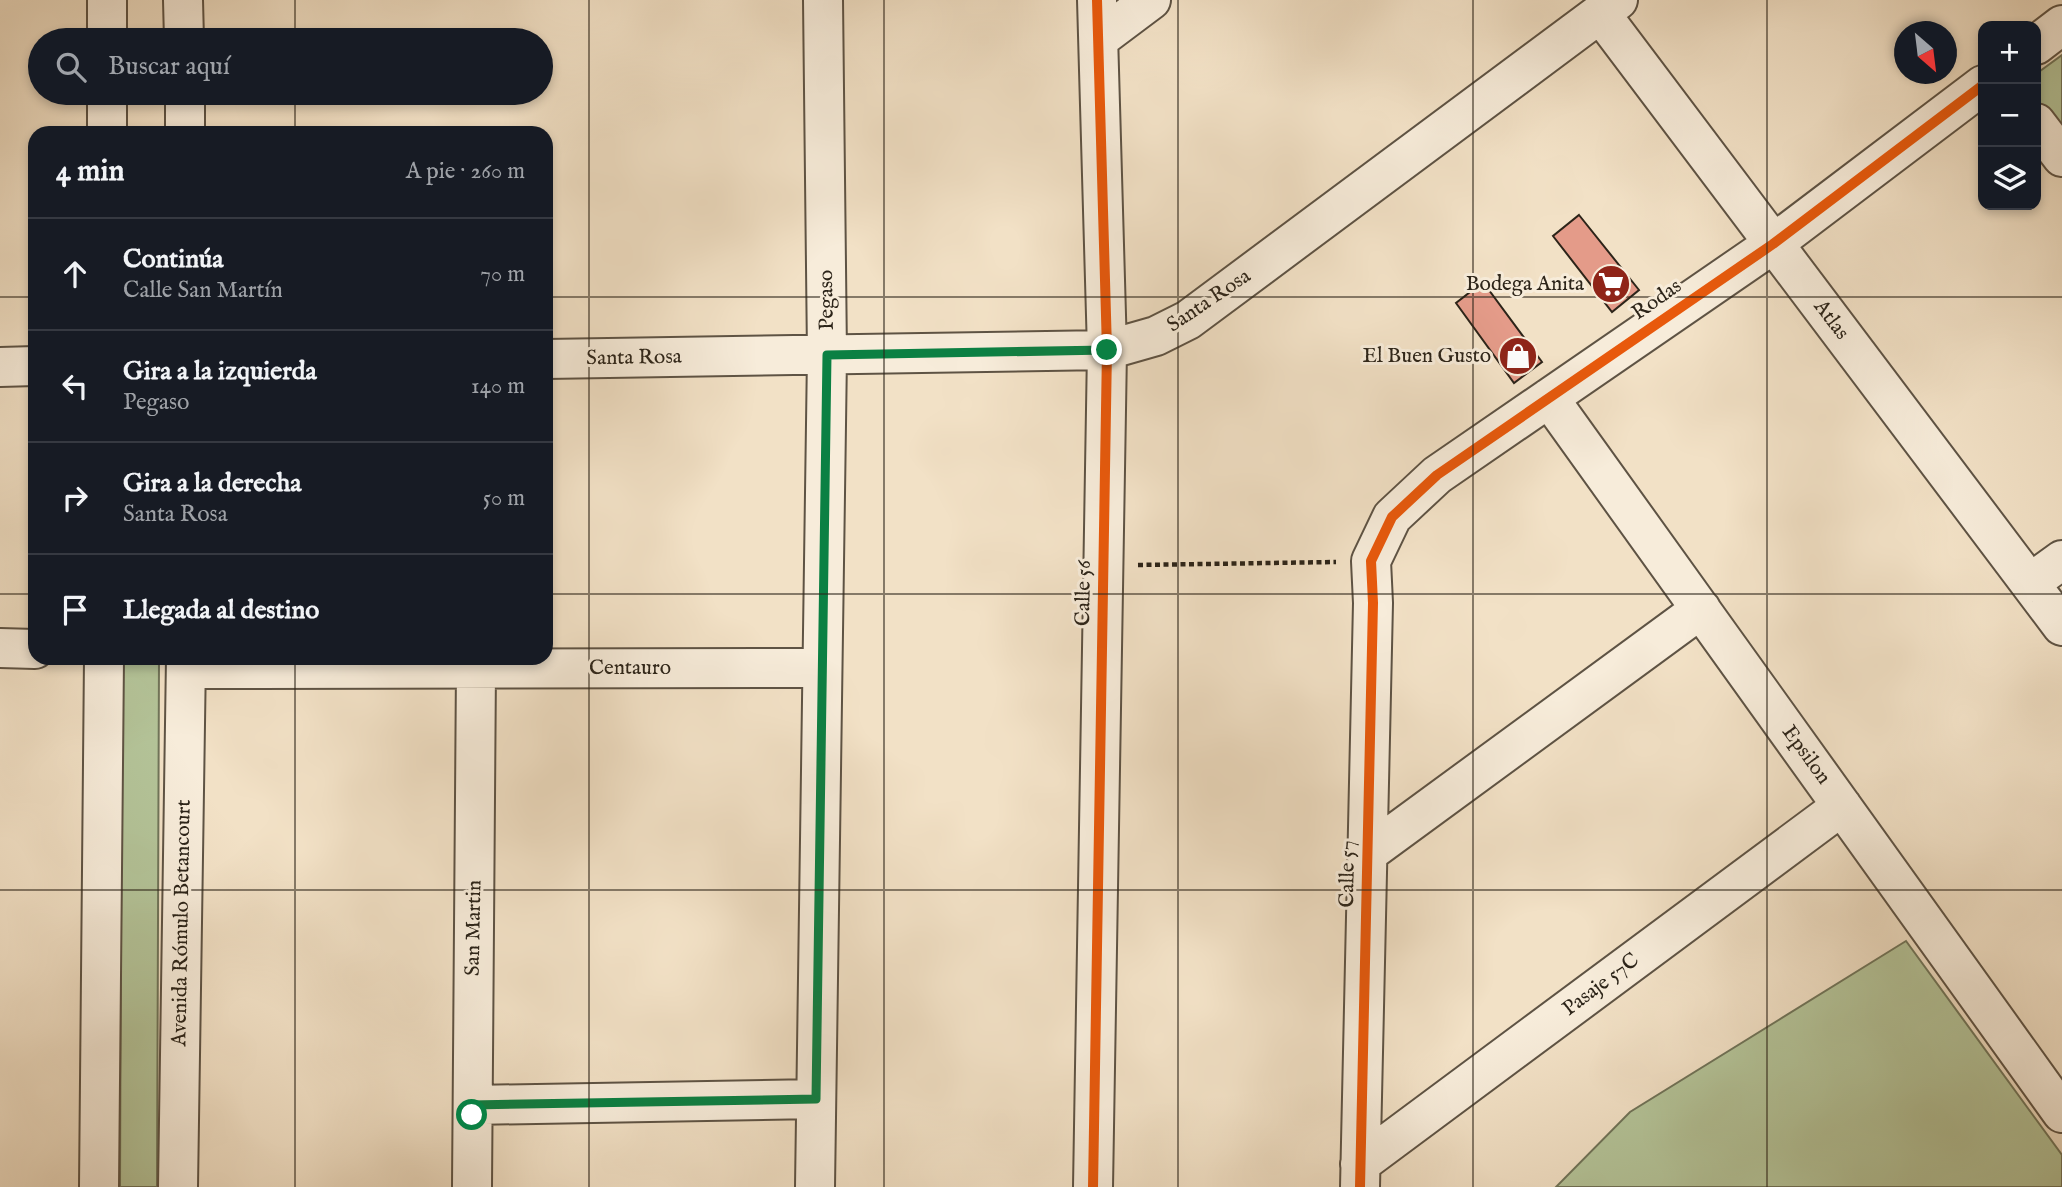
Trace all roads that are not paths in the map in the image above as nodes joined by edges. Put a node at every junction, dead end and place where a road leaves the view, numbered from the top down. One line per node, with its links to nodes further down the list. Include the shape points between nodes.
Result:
1 (107, 0): 8 (street)
2 (183, 0): 9 (street)
3 (823, 0): 21 (street, Pegaso)
4 (1097, 0): 10 (street, Calle 56)
5 (1151, 0): 10 (street)
6 (1609, 7): 19 (street, Atlas); 20 (street, Santa Rosa, via 1188,320 1156,336)
7 (2062, 25): 11 (street)
8 (107, 28)
9 (184, 28)
10 (1099, 39): 20 (street, Calle 56)
11 (2041, 41)
12 (1978, 89): 19 (street, Rodas)
13 (107, 105): 15 (street)
14 (184, 105): 16 (street)
15 (107, 126)
16 (185, 126)
17 (2041, 130): 18 (street)
18 (2062, 157)
19 (1773, 244): 25 (street, Rodas); 28 (street, Atlas)
20 (1107, 350): 21 (street, Santa Rosa); 48 (street, Calle 56)
21 (827, 355): 22 (street, Santa Rosa); 37 (street, Pegaso)
22 (553, 359)
23 (28, 366): 24 (street)
24 (0, 367)
25 (1549, 398): 27 (street, Rodas, via 1437,475 1392,517); 29 (street, Epsilon)
26 (2062, 559): 28 (street)
27 (1371, 561): 39 (street, Calle 57)
28 (2030, 583): 30 (street, Atlas)
29 (1701, 609): 38 (street, Epsilon); 39 (street)
30 (2062, 626)
31 (0, 648): 32 (street)
32 (28, 649)
33 (104, 665): 44 (street)
34 (186, 665): 45 (street, Avenida Rómulo Betancourt)
35 (302, 665): 36 (street, Centauro)
36 (476, 668): 37 (street, Centauro); 41 (street, San Martin)
37 (822, 668): 40 (street, Pegaso)
38 (1842, 806): 42 (street, Epsilon); 43 (street, Pasaje 57C)
39 (1368, 853): 43 (street, Calle 57)
40 (816, 1099): 41 (street); 47 (street, Pegaso)
41 (472, 1105): 46 (street, San Martin)
42 (2062, 1113)
43 (1360, 1175)
44 (99, 1187)
45 (178, 1187)
46 (472, 1187)
47 (815, 1187)
48 (1093, 1187)

